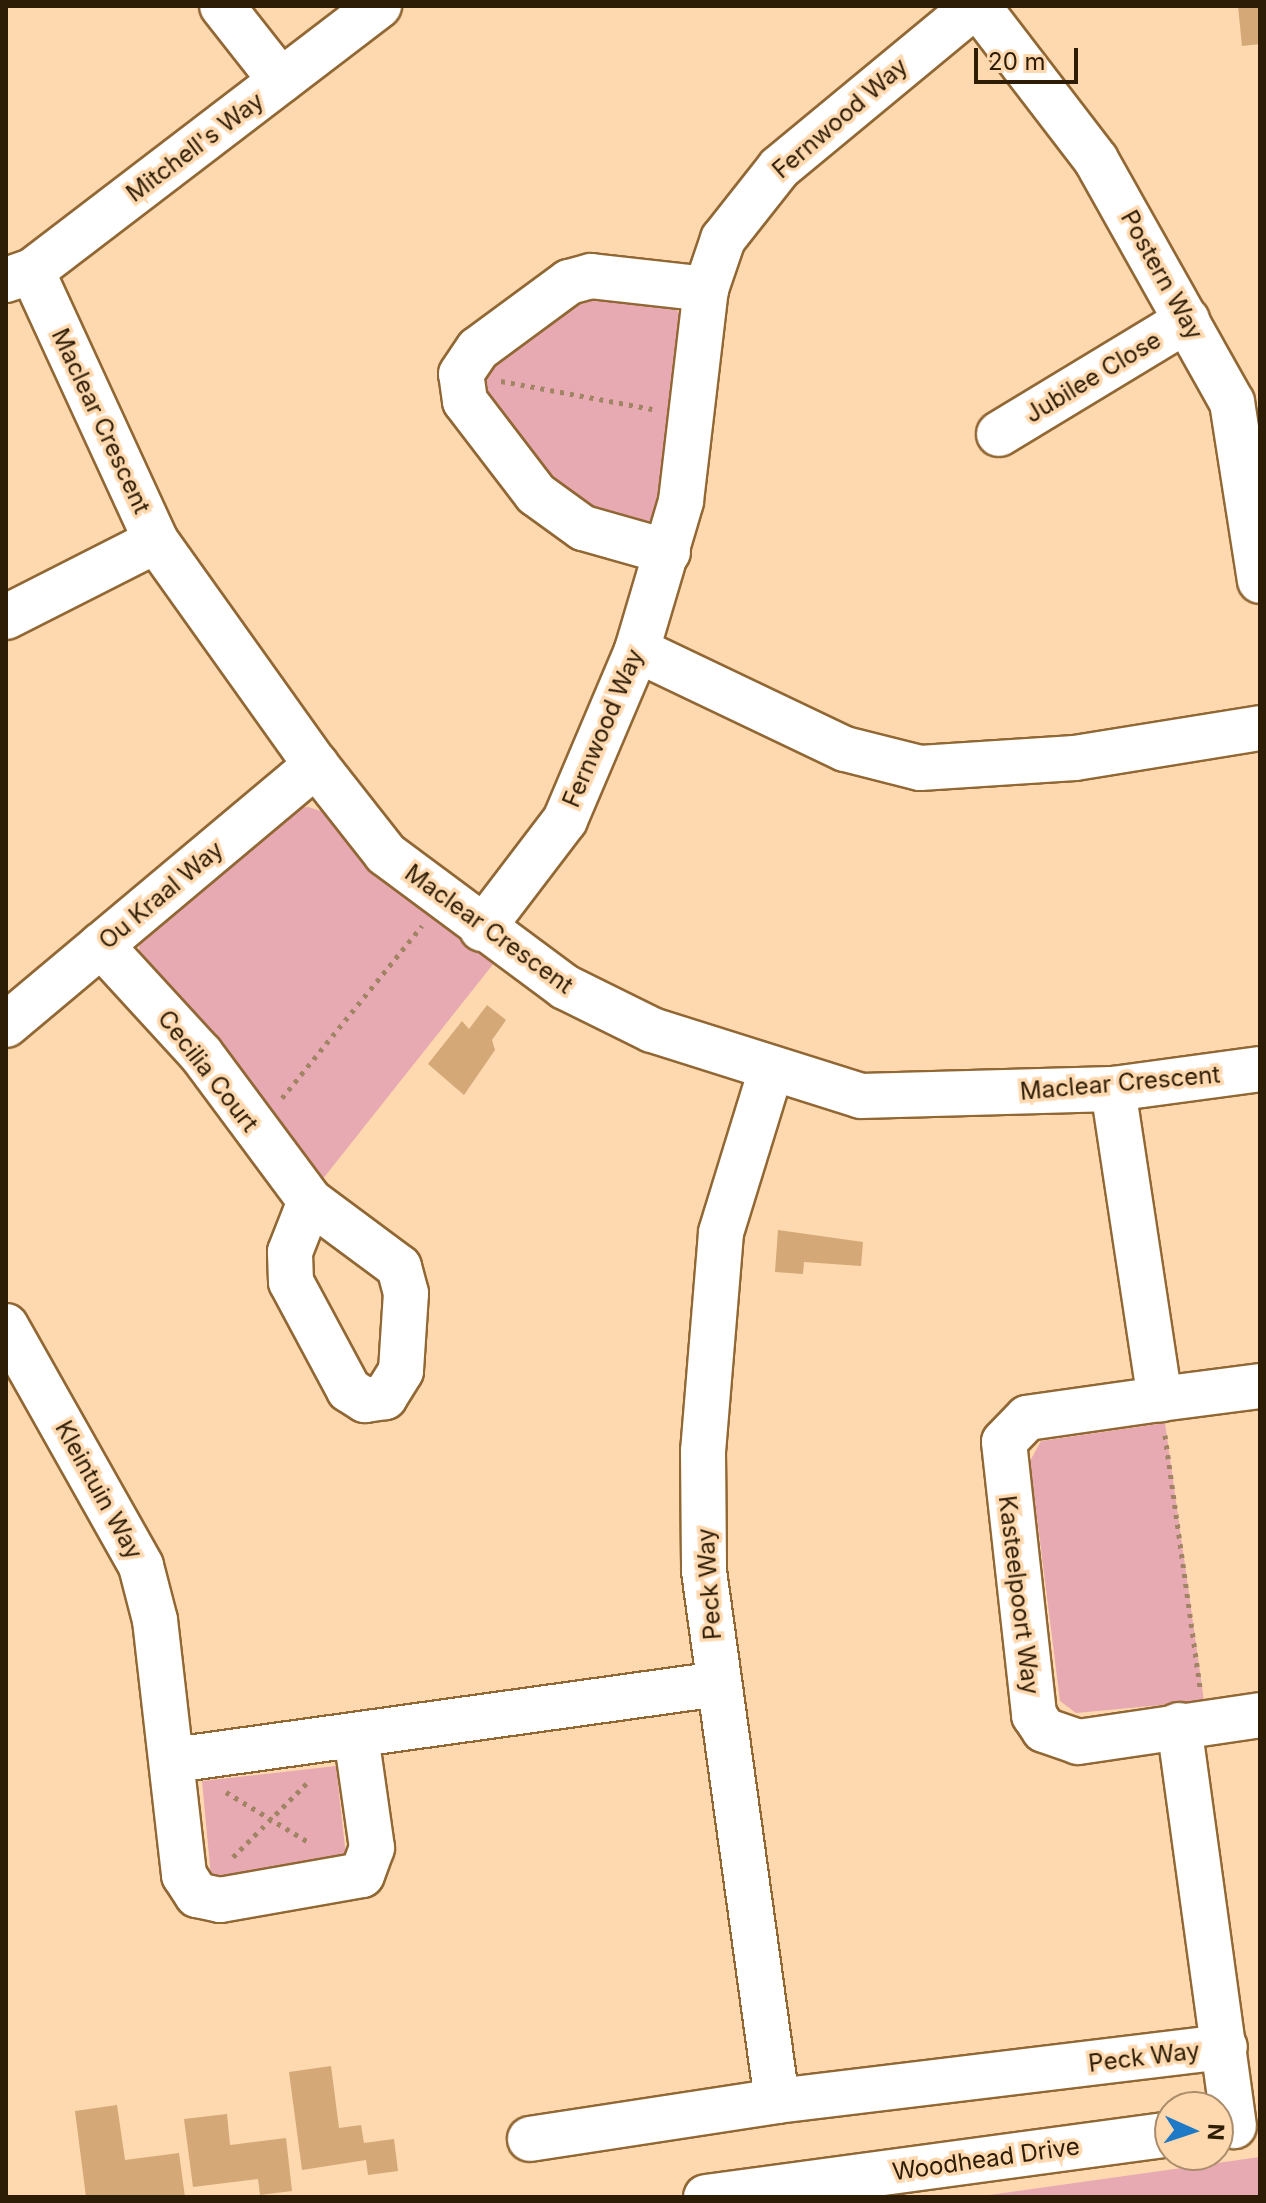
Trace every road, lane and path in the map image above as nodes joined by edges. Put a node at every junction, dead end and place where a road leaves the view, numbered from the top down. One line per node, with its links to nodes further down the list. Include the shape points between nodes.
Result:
1 (222, 6): 4 (street)
2 (379, 6): 4 (street, Mitchell's Way)
3 (977, 6): 6 (street, Fernwood Way, via 879,82 751,197 723,239); 7 (street, Postern Way, via 1096,160)
4 (281, 81): 5 (street, Mitchell's Way)
5 (19, 276): 11 (street, Maclear Crescent)
6 (706, 289): 8 (street, via 591,276 569,282 478,349); 9 (street, Fernwood Way)
7 (1187, 320): 10 (street, Jubilee Close); 13 (street, Postern Way, via 1232,402)
8 (461, 374): 9 (path); 12 (street, via 465,401 536,494 595,533)
9 (692, 416): 12 (street, Fernwood Way)
10 (999, 434)
11 (156, 541): 14 (street); 17 (street, Maclear Crescent)
12 (668, 552): 15 (street, Fernwood Way)
13 (1260, 581)
14 (6, 617)
15 (637, 650): 16 (street, via 845,749 920,768 1075,758); 19 (street, Fernwood Way, via 565,820)
16 (1260, 728)
17 (316, 765): 18 (street, Maclear Crescent, via 386,854); 20 (street, Ou Kraal Way)
18 (444, 898): 19 (street, Maclear Crescent); 25 (path)
19 (482, 929): 23 (street, Maclear Crescent, via 614,1014)
20 (101, 945): 21 (street, Ou Kraal Way); 25 (street, Cecilia Court, via 201,1054)
21 (6, 1025)
22 (1260, 1069): 24 (street, Maclear Crescent)
23 (771, 1070): 24 (street, Maclear Crescent, via 882,1098); 30 (street, Peck Way, via 721,1233 709,1330 704,1571)
24 (1113, 1089): 29 (street)
25 (256, 1130): 26 (street, Cecilia Court)
26 (310, 1201)
27 (6, 1326): 34 (street, Kleintuin Way, via 141,1566)
28 (1260, 1386): 29 (street)
29 (1160, 1399): 32 (path); 32 (street, Kasteelpoort Way, via 1027,1418 1004,1442 1002,1460 1038,1724 1078,1742)
30 (718, 1684): 33 (street); 40 (street, Peck Way)
31 (1260, 1715): 32 (street)
32 (1192, 1724): 39 (street)
33 (356, 1735): 34 (street); 37 (street, via 372,1848)
34 (174, 1760): 36 (path); 38 (street, Kleintuin Way, via 184,1875)
35 (313, 1777): 36 (path)
36 (270, 1819): 37 (path); 38 (path)
37 (362, 1875): 38 (street, via 220,1900)
38 (197, 1895)
39 (1225, 2047): 40 (street, Peck Way); 41 (street)
40 (777, 2101): 43 (street, Peck Way)
41 (1237, 2125)
42 (1154, 2136): 44 (street, Woodhead Drive)
43 (530, 2139)
44 (706, 2197)

